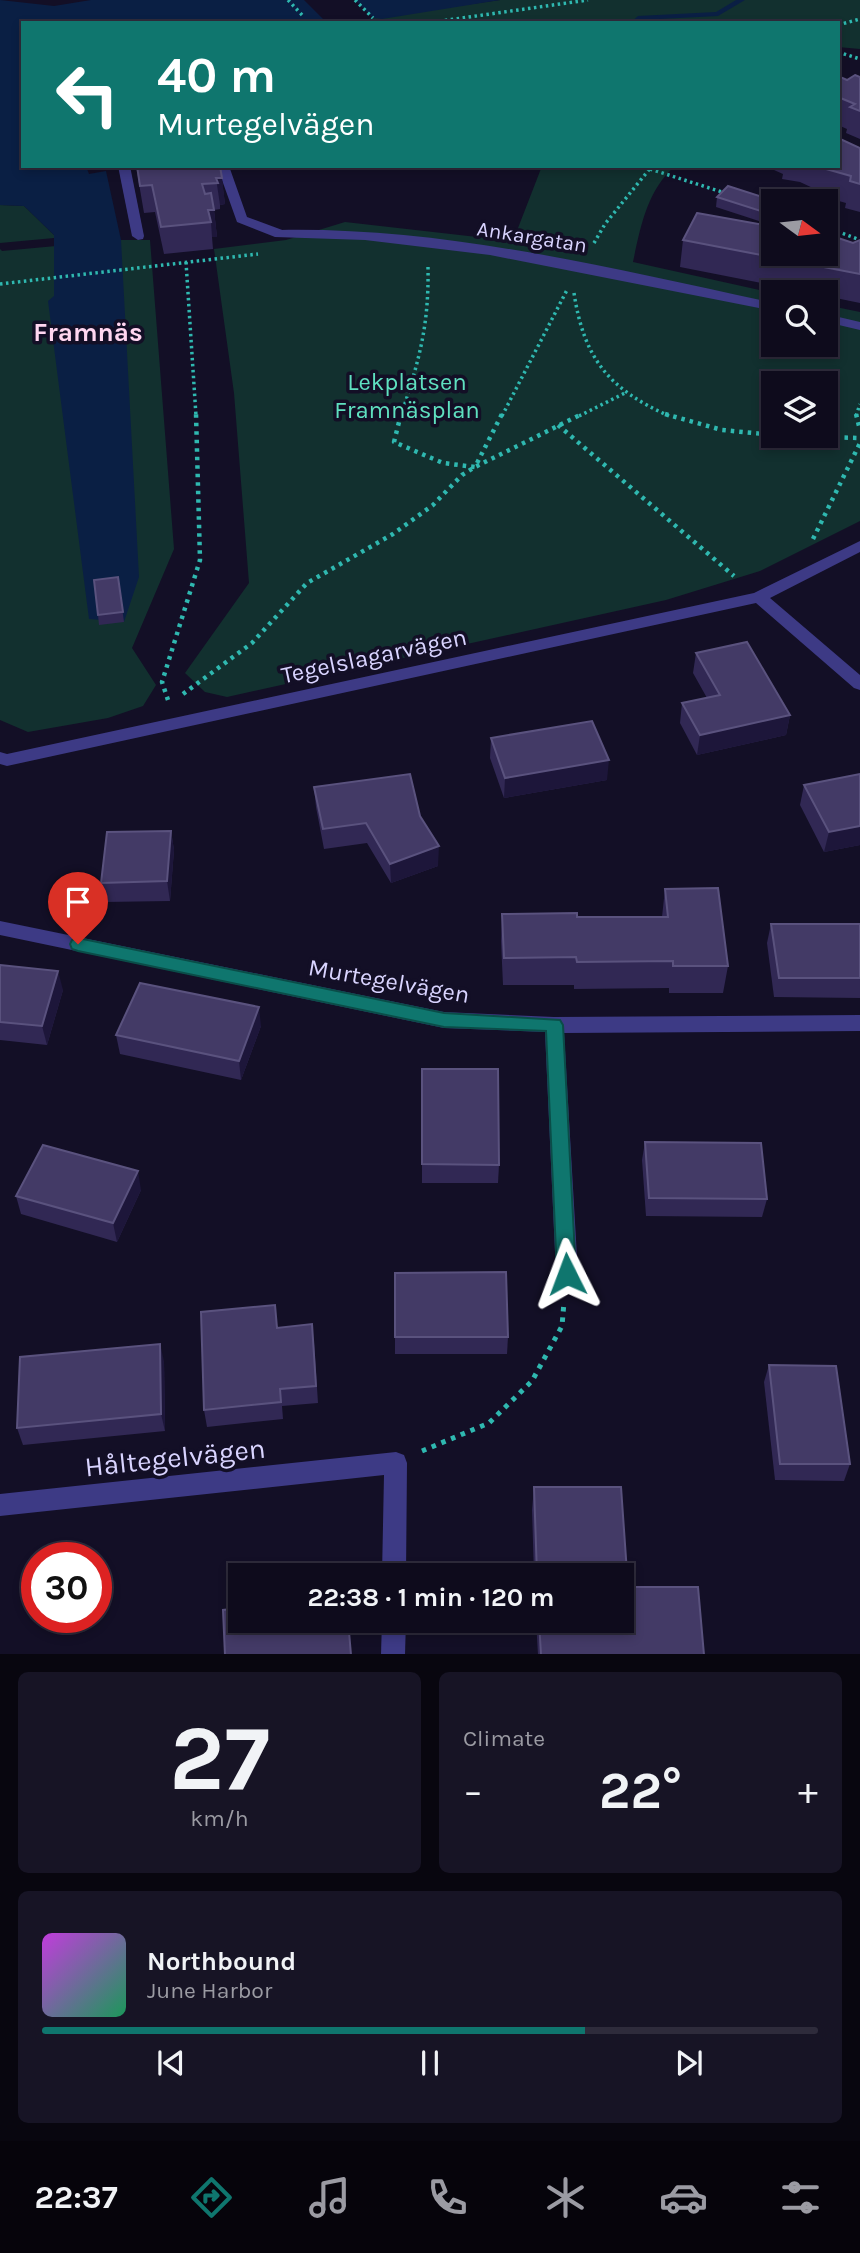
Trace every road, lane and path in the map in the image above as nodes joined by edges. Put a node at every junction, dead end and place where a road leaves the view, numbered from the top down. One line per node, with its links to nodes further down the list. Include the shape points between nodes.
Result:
1 (288, 0): 4 (path)
2 (355, 0): 5 (path)
3 (588, 0): 7 (path)
4 (304, 17)
5 (373, 18)
6 (860, 19): 8 (path)
7 (441, 21)
8 (840, 24)
9 (840, 53): 10 (path)
10 (860, 59)
11 (124, 168): 17 (street)
12 (224, 168): 22 (street, Ankargatan, via 241,219 280,234 322,232 412,240)
13 (649, 168): 22 (path, via 605,224)
14 (653, 168): 15 (path)
15 (736, 196)
16 (838, 232): 18 (path)
17 (138, 236)
18 (860, 240)
19 (186, 262): 40 (path, via 200,560 162,682)
20 (428, 263): 35 (path, via 429,300 419,360 394,442 443,463)
21 (151, 266): 24 (path)
22 (580, 266): 23 (path); 25 (street, Ankargatan)
23 (572, 279): 28 (path, via 577,316 589,352); 35 (path)
24 (0, 284)
25 (761, 304)
26 (838, 321): 27 (street)
27 (860, 326)
28 (625, 393): 30 (path); 32 (path, via 704,426)
29 (860, 404): 31 (path, via 856,415)
30 (558, 425): 35 (path); 38 (path)
31 (860, 430)
32 (761, 435)
33 (838, 440): 34 (path)
34 (860, 441): 37 (path)
35 (475, 467): 40 (path, via 393,534 307,583 252,643 183,695 174,710)
36 (859, 549): 37 (street, Tegelslagarvägen)
37 (793, 580): 38 (street, Tegelslagarvägen)
38 (759, 597): 39 (street); 40 (street, Tegelslagarvägen)
39 (860, 684)
40 (176, 724): 41 (street, Tegelslagarvägen)
41 (0, 758)
42 (0, 928): 44 (street, Murtegelvägen, via 444,1020)
43 (860, 1023): 44 (street, Murtegelvägen)
44 (554, 1025): 45 (street)
45 (567, 1274): 46 (path, via 562,1326 532,1381 489,1423)
46 (396, 1463): 47 (street, Håltegelvägen); 48 (street)
47 (0, 1506)
48 (394, 1563)
49 (394, 1633): 50 (street)
50 (394, 1654)

